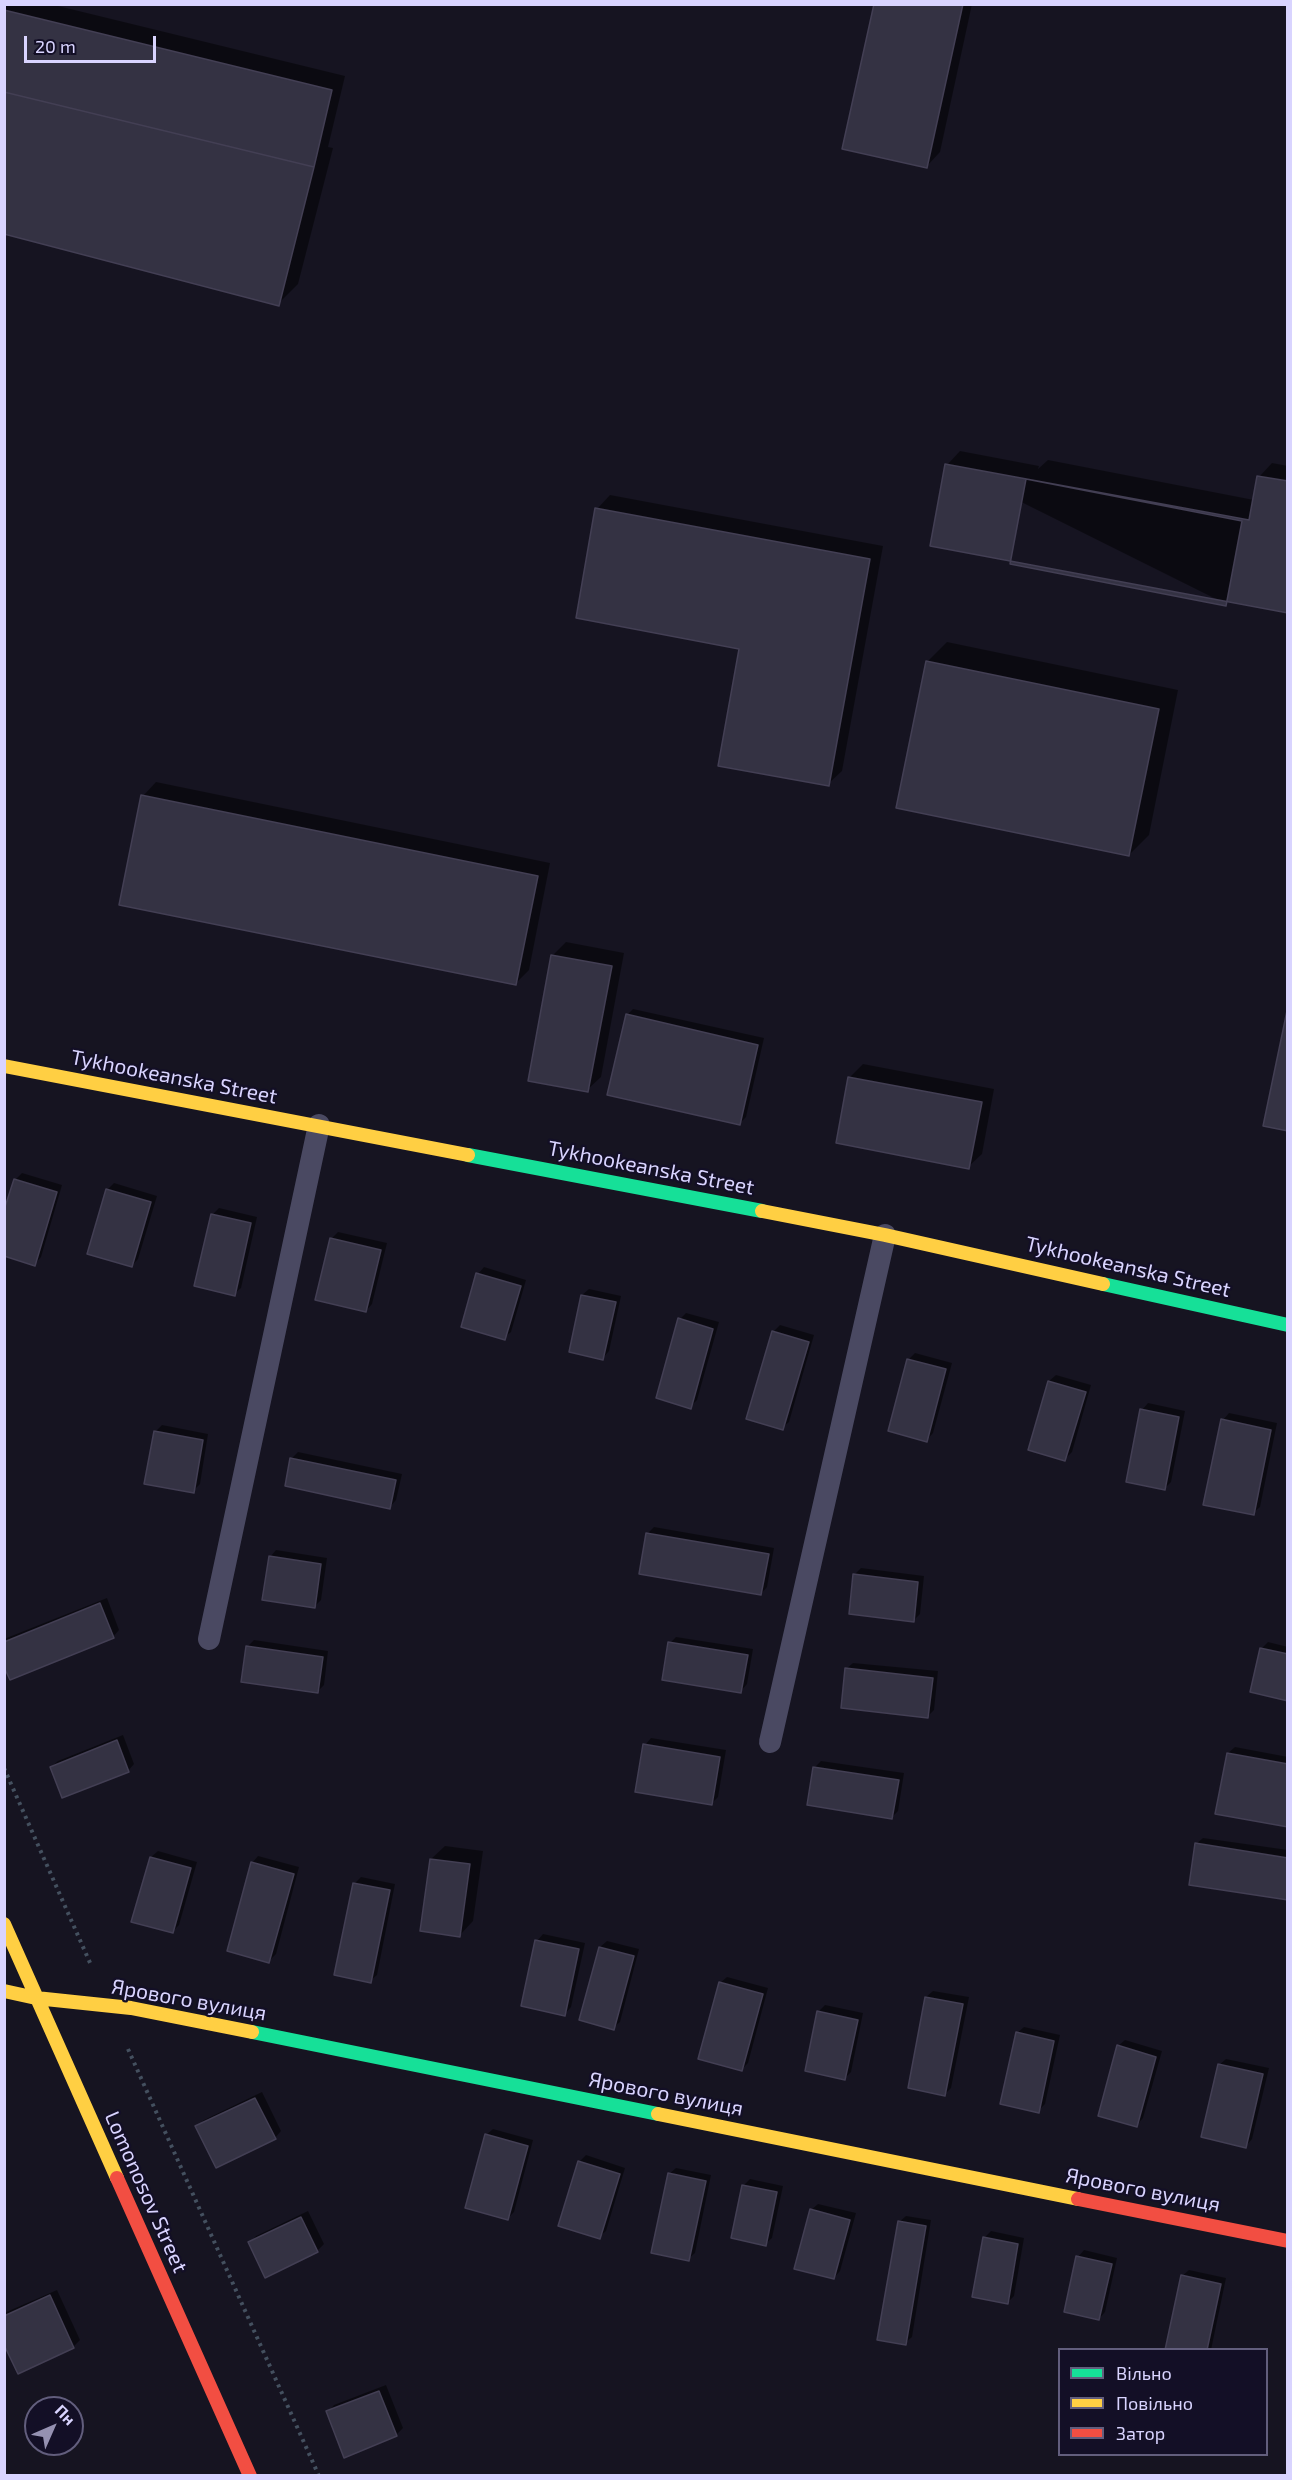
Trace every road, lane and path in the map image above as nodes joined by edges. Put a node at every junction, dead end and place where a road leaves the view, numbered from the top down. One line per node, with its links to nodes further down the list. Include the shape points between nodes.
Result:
1 (4, 1066): 2 (street, Tykhookeanska Street)
2 (319, 1125): 3 (street, Tykhookeanska Street); 5 (lane)
3 (885, 1235): 4 (street, Tykhookeanska Street); 6 (lane)
4 (1287, 1324)
5 (210, 1639)
6 (770, 1742)
7 (4, 1768): 11 (path)
8 (4, 1924): 10 (street, Lomonosov Street)
9 (4, 1991): 10 (street, Ярового вулиця)
10 (36, 1998): 11 (street, Ярового вулиця); 13 (street, Lomonosov Street)
11 (109, 2006): 12 (street, Ярового вулиця); 14 (path)
12 (1287, 2241)
13 (250, 2475)
14 (319, 2475)

